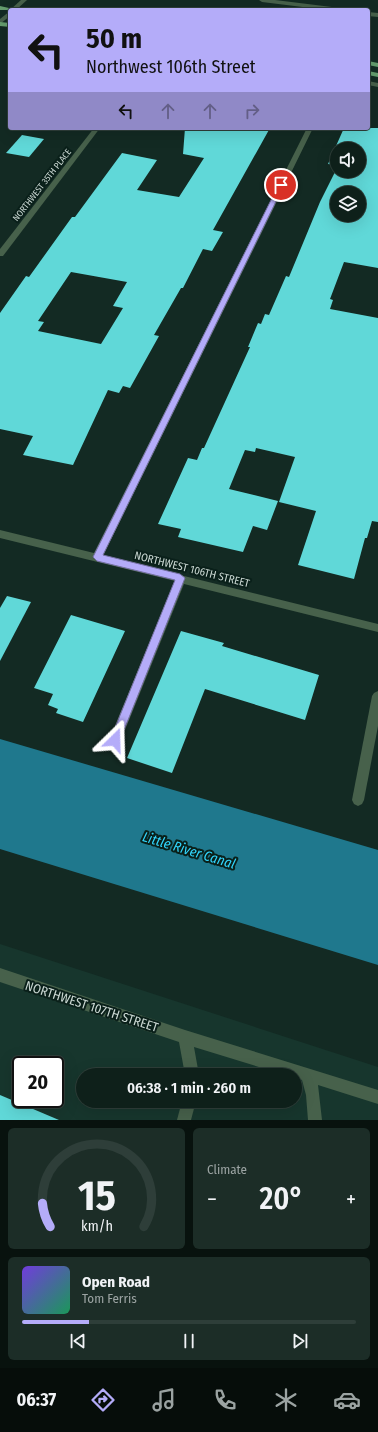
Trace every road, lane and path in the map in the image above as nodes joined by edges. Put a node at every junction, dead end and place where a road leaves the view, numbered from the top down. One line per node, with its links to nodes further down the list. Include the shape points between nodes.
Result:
1 (24, 0): 3 (street)
2 (262, 0): 4 (street)
3 (16, 8)
4 (324, 8)
5 (8, 15): 6 (street)
6 (0, 23)
7 (96, 130): 9 (street, NORTHWEST 35TH PLACE)
8 (309, 130): 11 (street)
9 (0, 254)
10 (0, 534): 11 (street, NORTHWEST 106TH STREET)
11 (97, 557): 12 (street, NORTHWEST 106TH STREET)
12 (180, 578): 13 (street, NORTHWEST 106TH STREET); 15 (street)
13 (378, 628)
14 (378, 696): 16 (street)
15 (115, 740)
16 (358, 800)
17 (0, 975): 18 (street, NORTHWEST 107TH STREET)
18 (185, 1037): 19 (street); 20 (street, NORTHWEST 107TH STREET)
19 (191, 1068)
20 (308, 1075): 21 (street, NORTHWEST 107TH STREET); 24 (street)
21 (378, 1097)
22 (188, 1108): 23 (street)
23 (184, 1120)
24 (315, 1120)

